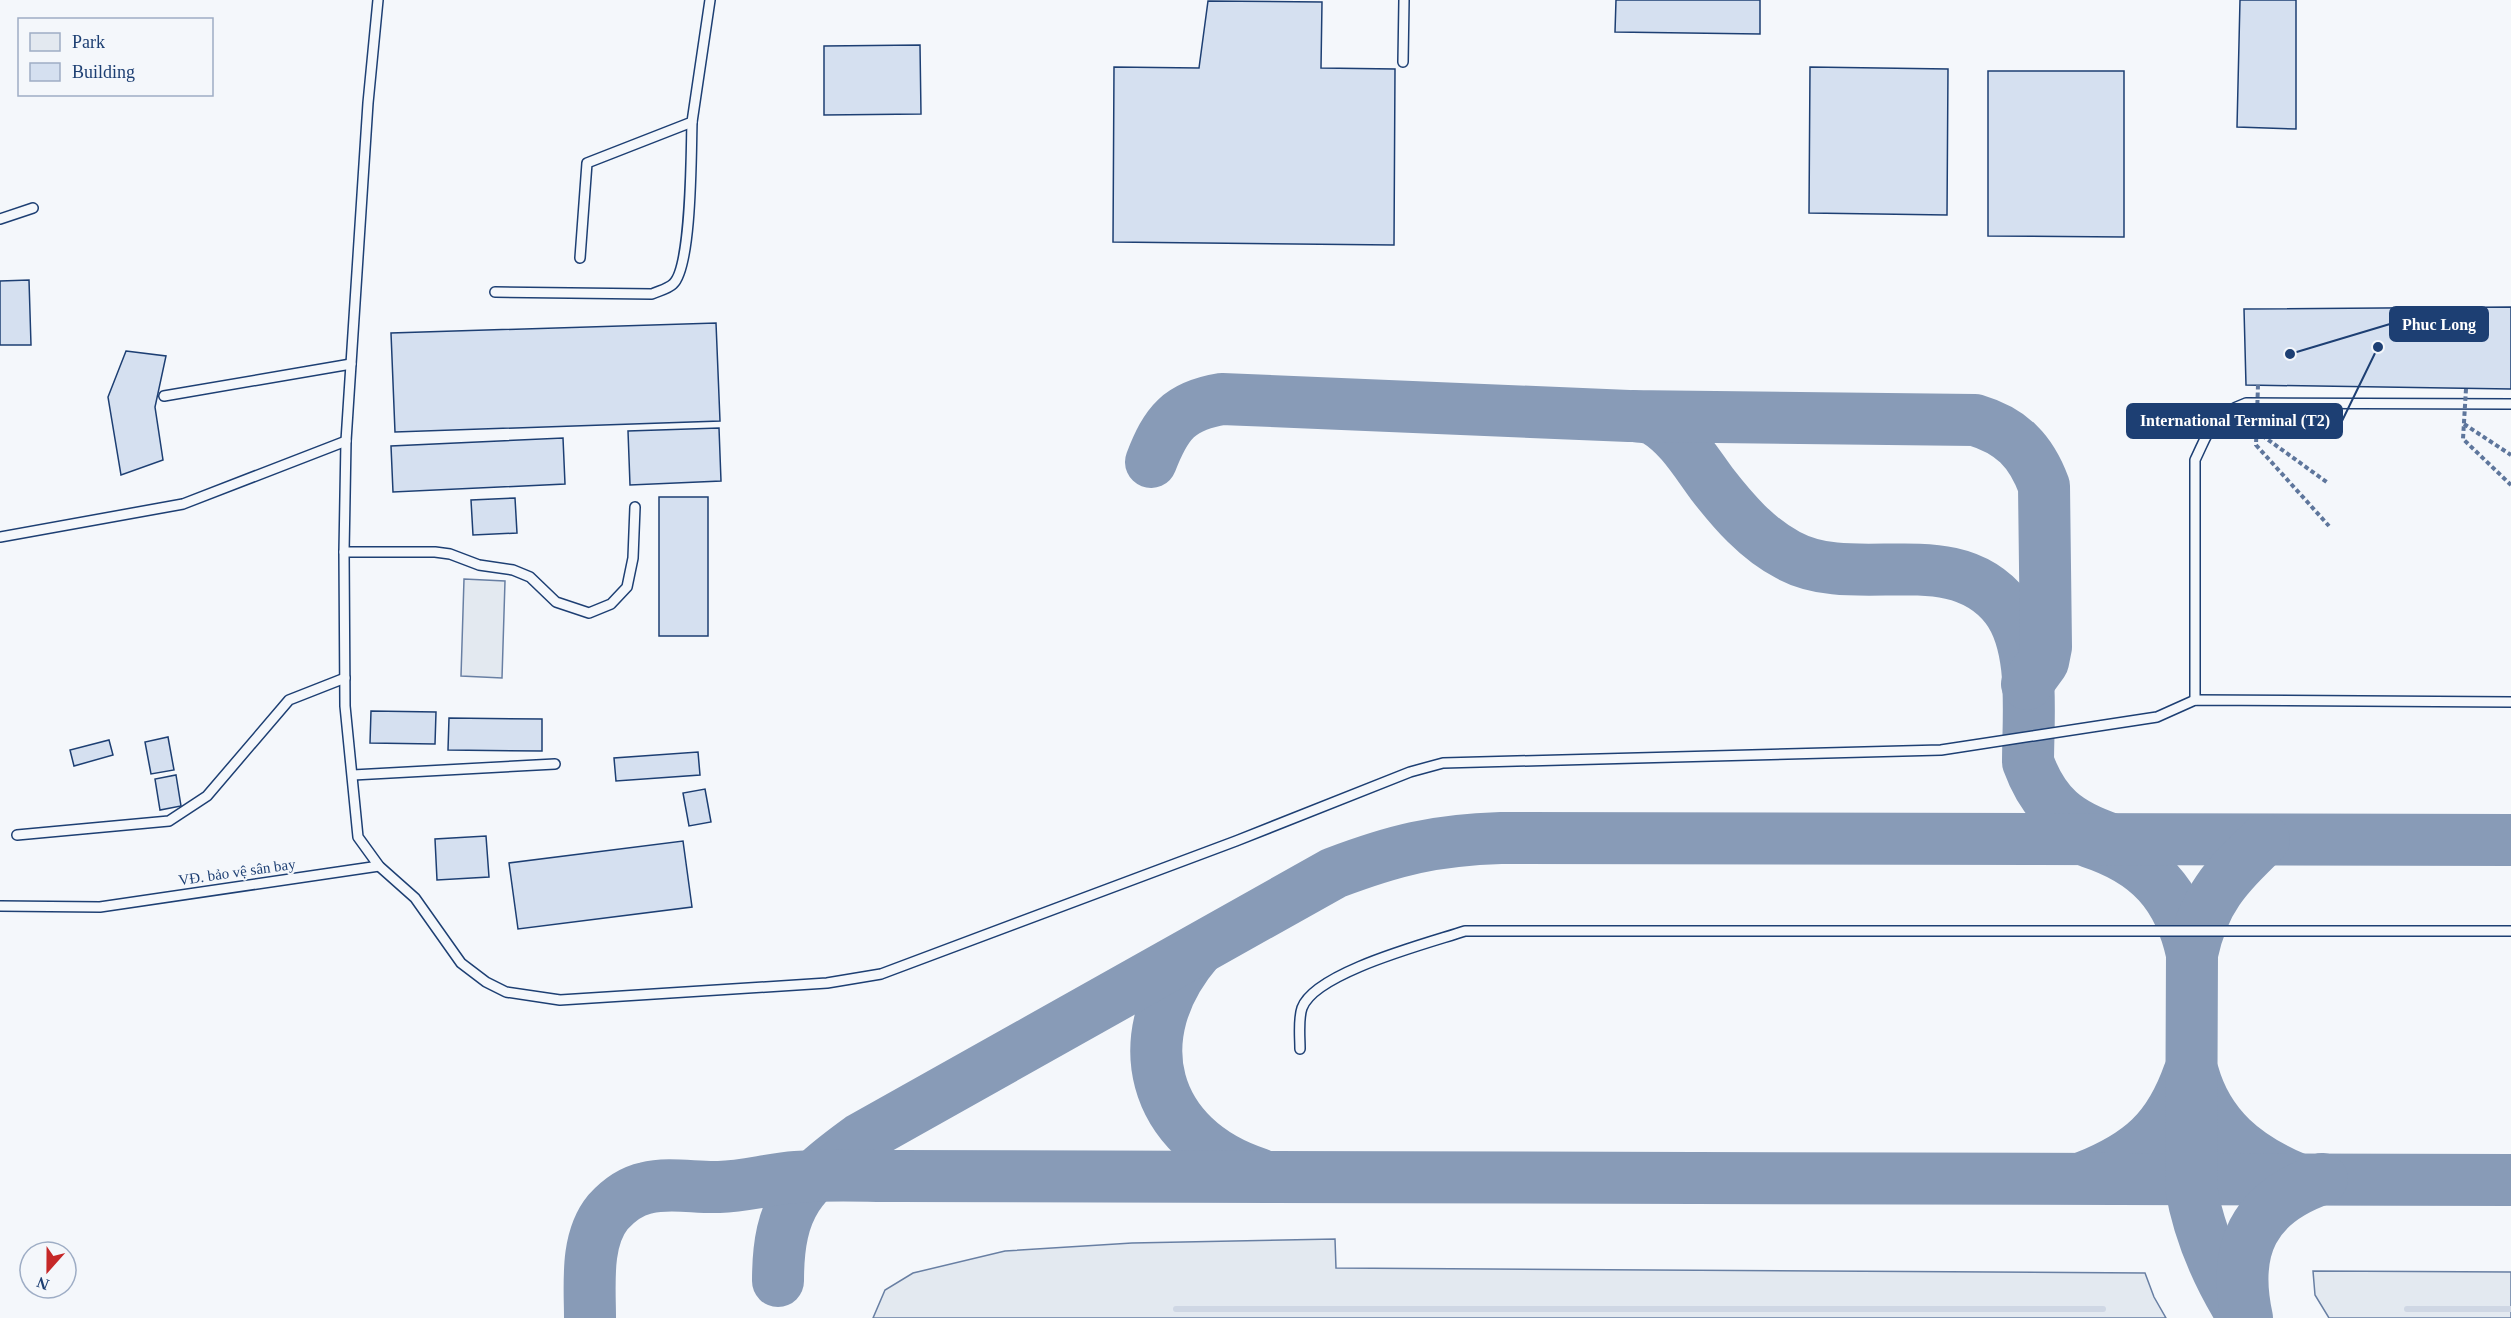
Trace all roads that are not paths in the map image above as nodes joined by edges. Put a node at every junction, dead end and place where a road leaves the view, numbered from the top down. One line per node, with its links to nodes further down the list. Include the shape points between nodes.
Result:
1 (378, 0): 10 (lane)
2 (710, 0): 5 (lane)
3 (1404, 0): 4 (lane)
4 (1403, 62)
5 (692, 122): 8 (lane, via 587,163); 9 (lane, via 686,246 681,272 673,284 652,294)
6 (33, 208): 7 (lane)
7 (0, 219)
8 (580, 258)
9 (495, 292)
10 (351, 364): 11 (lane); 13 (lane)
11 (164, 396)
12 (2511, 404): 18 (lane, via 2246,403 2226,410 2212,424 2195,460)
13 (346, 441): 15 (lane, via 183,504); 16 (lane)
14 (635, 507): 16 (lane, via 633,558 627,587 611,604 589,613 556,603 530,577 450,554)
15 (0, 537)
16 (344, 552): 17 (lane)
17 (345, 678): 21 (lane); 22 (lane, via 289,700 207,796 170,821)
18 (2195, 700): 19 (lane); 23 (lane, via 2157,717 1941,750 1443,763 1410,772 914,963 858,979 827,983 560,1000 506,992 461,963 415,898)
19 (2511, 702)
20 (555, 764): 21 (lane)
21 (353, 775): 23 (lane, via 358,837)
22 (17, 835)
23 (379, 866): 24 (lane, VĐ. bảo vệ sân bay, via 100,908)
24 (0, 906)
25 (2511, 931): 26 (lane, via 1465,931 1346,971 1319,987 1302,1008)
26 (1300, 1049)

